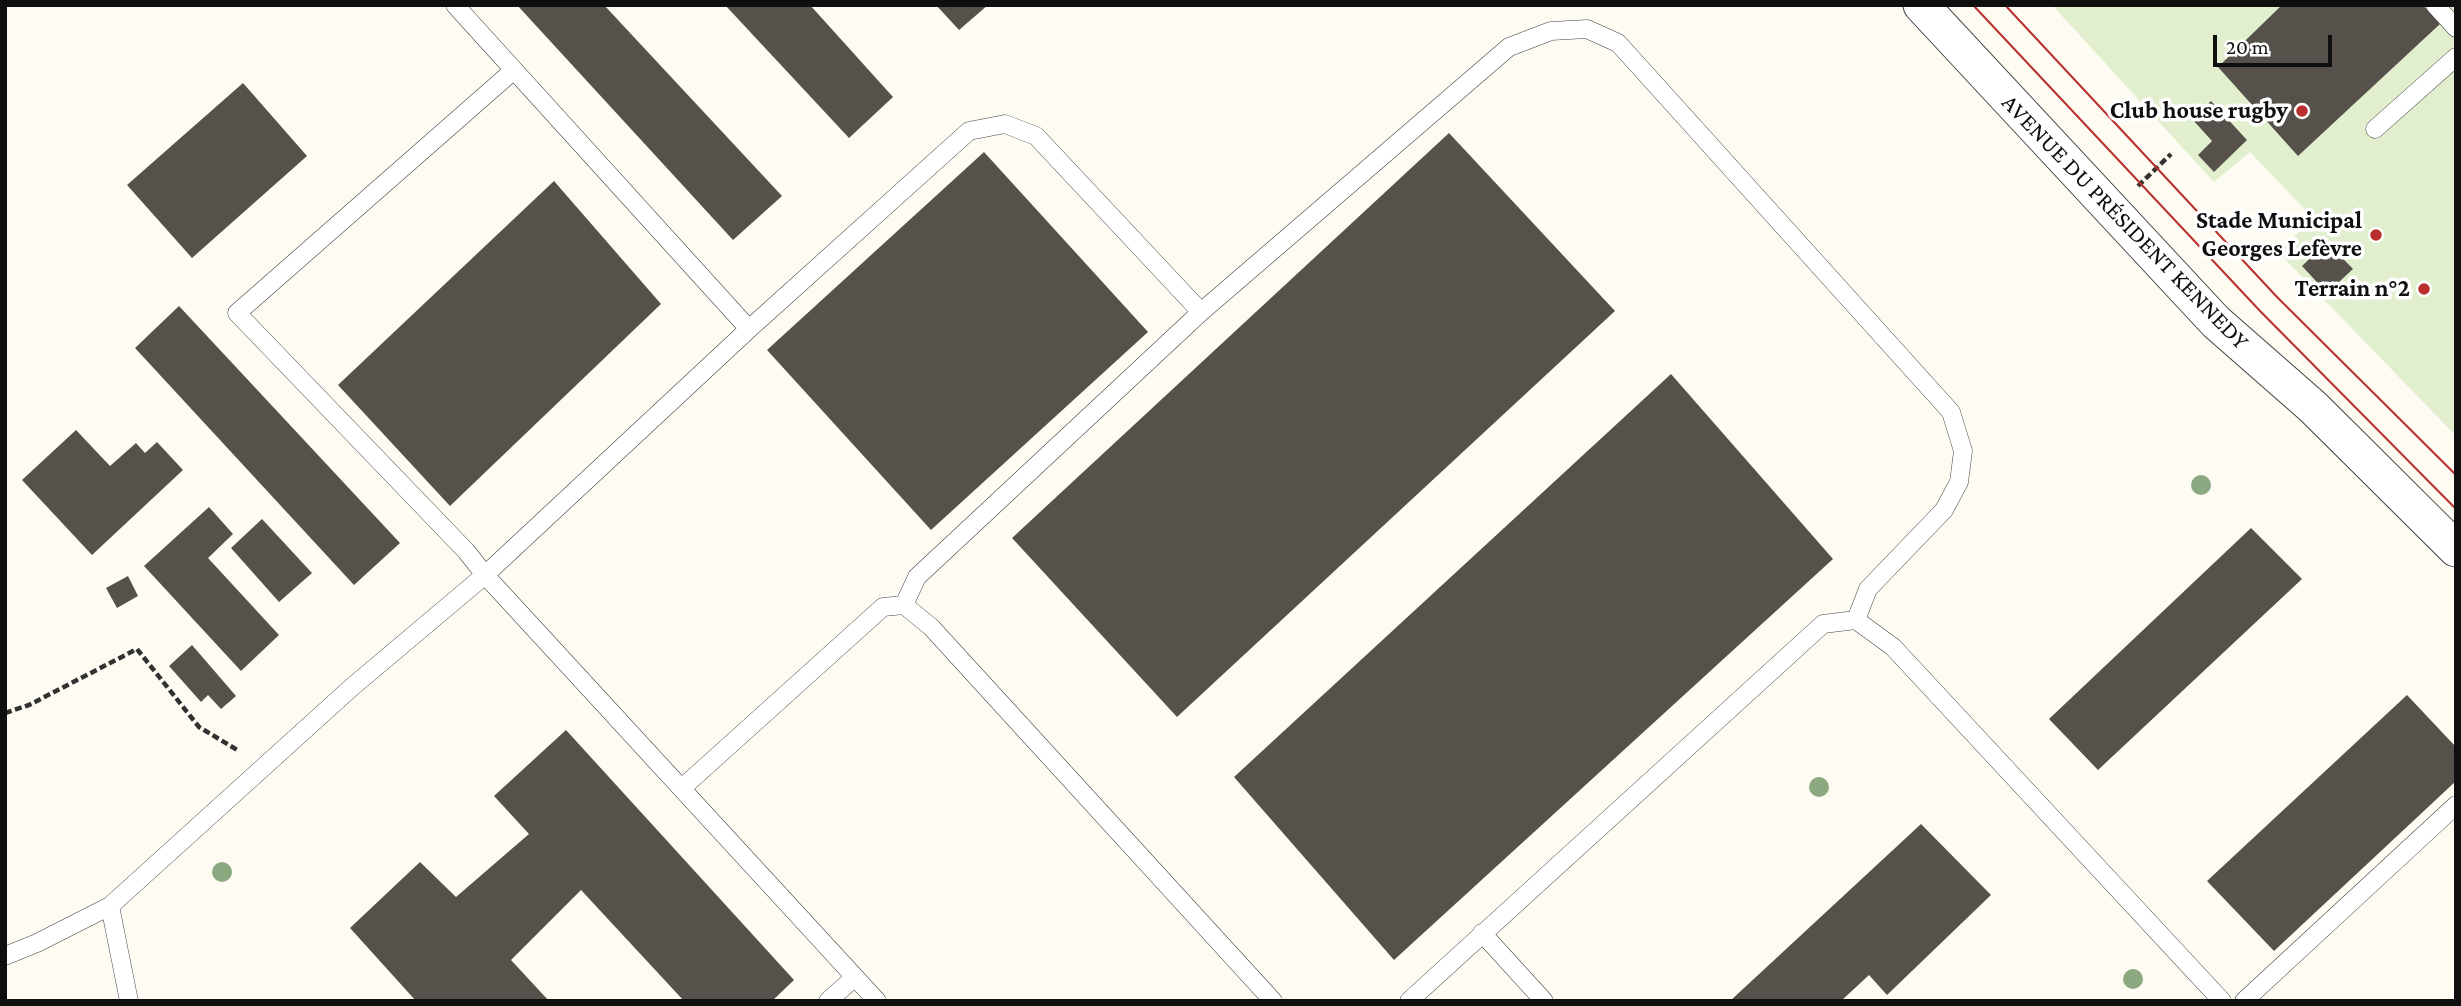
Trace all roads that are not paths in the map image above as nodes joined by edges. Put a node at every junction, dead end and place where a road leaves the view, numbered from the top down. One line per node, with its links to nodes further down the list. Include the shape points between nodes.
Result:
1 (455, 5): 6 (lane)
2 (1921, 5): 10 (street, AVENUE DU PRÉSIDENT KENNEDY, via 2216,322 2313,407)
3 (2435, 5): 4 (lane)
4 (2456, 28)
5 (2456, 57): 7 (lane)
6 (514, 71): 9 (lane); 11 (lane, via 237,313)
7 (2375, 129)
8 (1201, 312): 9 (lane, via 1035,136 1005,124 969,131); 12 (lane, via 917,576); 13 (lane, via 1509,47 1551,30 1587,29 1618,43 1951,412 1963,452 1959,482 1944,510 1868,589)
9 (749, 329): 11 (lane)
10 (2456, 549)
11 (485, 575): 14 (lane); 16 (lane, via 352,687)
12 (904, 605): 14 (lane, via 883,607); 23 (lane, via 931,627)
13 (1856, 620): 17 (lane, via 1823,624); 26 (lane, via 1893,648)
14 (682, 788): 19 (lane)
15 (2456, 805): 27 (lane)
16 (110, 906): 18 (lane); 20 (lane)
17 (1482, 933): 24 (lane); 25 (lane)
18 (5, 956)
19 (855, 977): 21 (lane); 22 (lane)
20 (129, 1001)
21 (828, 1001)
22 (877, 1001)
23 (1273, 1001)
24 (1409, 1001)
25 (1544, 1001)
26 (2222, 1001)
27 (2244, 1001)

